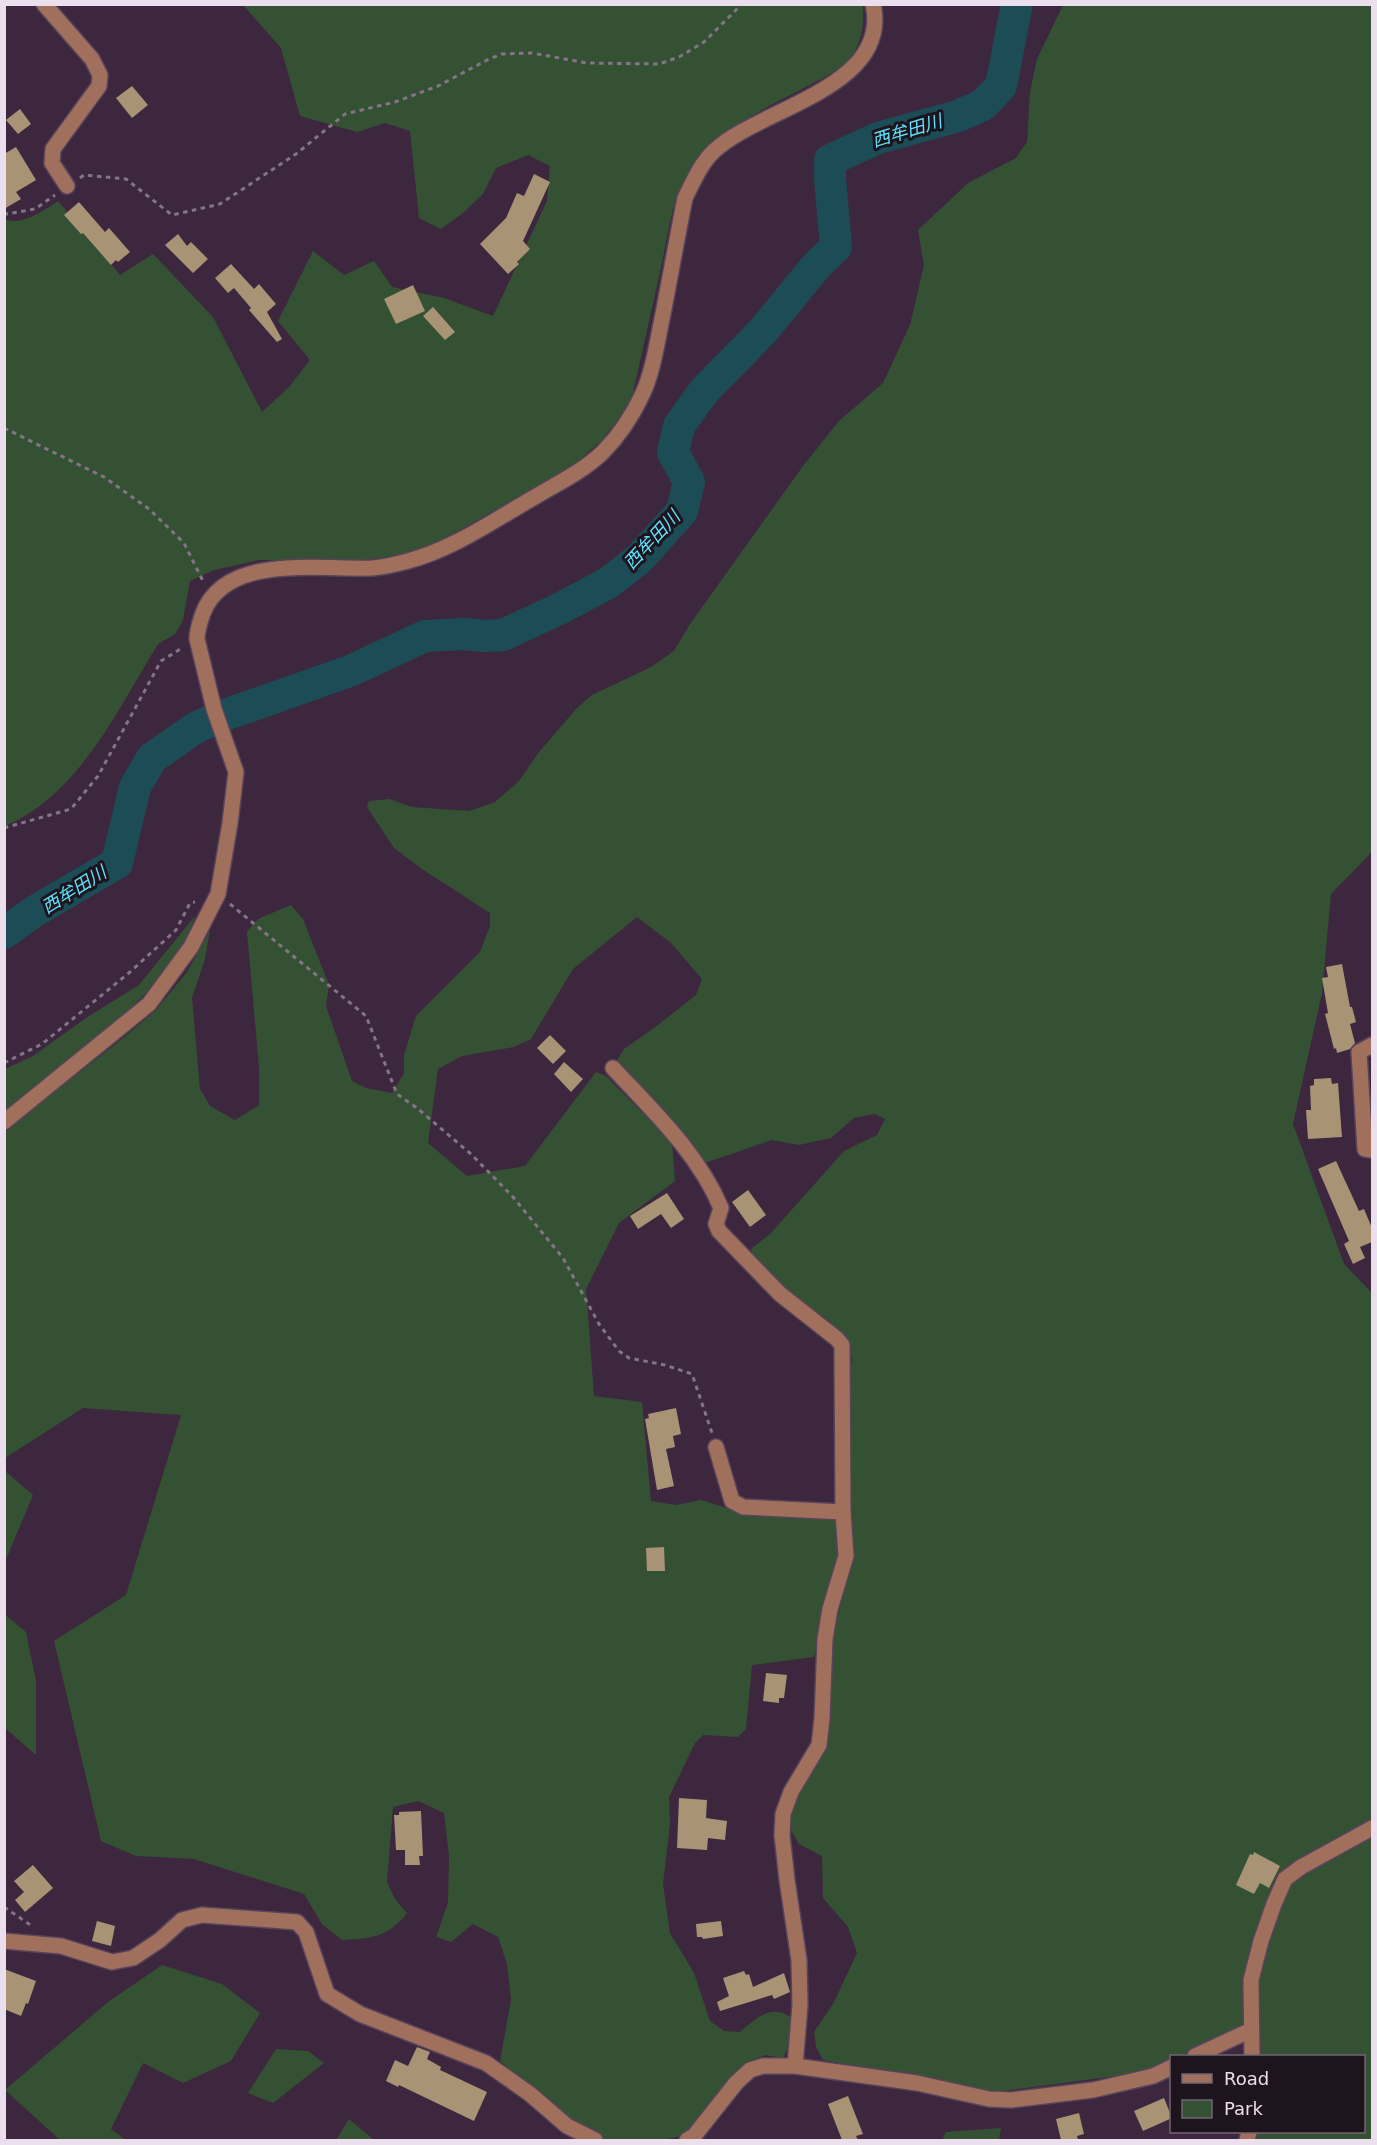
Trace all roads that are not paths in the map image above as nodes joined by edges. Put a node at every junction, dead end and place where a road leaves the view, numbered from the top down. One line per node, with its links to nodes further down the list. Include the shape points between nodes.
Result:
1 (44, 4): 3 (street, via 92,59 100,75 99,86 53,149 52,163)
2 (873, 4): 6 (street, via 873,36 851,71 720,146 696,176 686,198 643,393 624,426 601,454 471,535 431,553 375,568 259,570 220,588 212,598 197,639 214,709 236,772 218,894 191,947 149,1004)
3 (67, 186)
4 (1372, 1045): 7 (street, via 1359,1052 1365,1149)
5 (613, 1068): 9 (street, via 674,1134 708,1181 721,1208 716,1224 719,1231 780,1294 842,1345)
6 (4, 1122)
7 (1372, 1150)
8 (717, 1447): 9 (street, via 732,1501 743,1507)
9 (843, 1512): 15 (street, via 846,1556 825,1639 819,1745 791,1792 783,1814 787,1880 799,1960)
10 (1372, 1828): 12 (street, via 1285,1880 1261,1941 1251,1980)
11 (4, 1941): 17 (street, via 61,1947 112,1962 133,1958 182,1920 202,1915 297,1922 306,1932 327,1994 360,2014 486,2063 567,2126)
12 (1251, 2030): 13 (street); 14 (street)
13 (1197, 2055)
14 (1252, 2055)
15 (795, 2066): 16 (street, via 917,2083 989,2100 1093,2090 1153,2076); 18 (street, via 750,2070)
16 (1170, 2068)
17 (595, 2140)
18 (687, 2140)

